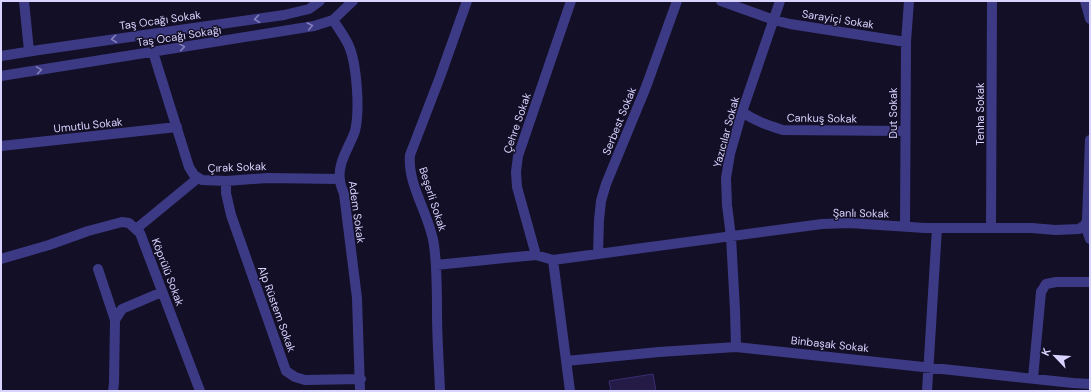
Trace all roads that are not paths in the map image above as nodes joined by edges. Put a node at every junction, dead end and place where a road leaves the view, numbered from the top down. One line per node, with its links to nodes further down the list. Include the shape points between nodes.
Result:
1 (24, 1): 16 (street)
2 (320, 1): 16 (street, Taş Ocağı Sokak, one-way to 16, via 309,9 284,15)
3 (353, 1): 13 (street, Taş Ocağı Sokağı)
4 (467, 1): 39 (street, Beşerli Sokak, via 409,163 416,191 430,227)
5 (571, 1): 36 (street, Çehre Sokak, via 518,156 517,187)
6 (677, 1): 35 (street, Serbest Sokak, via 646,87 606,184 601,201)
7 (721, 1): 14 (street, Sarayiçi Sokak)
8 (780, 1): 14 (street, Yazıcılar Sokak)
9 (909, 1): 15 (street, Dut Sokak)
10 (992, 1): 31 (street, Tenha Sokak)
11 (1085, 1): 12 (street)
12 (1090, 19)
13 (333, 20): 17 (street, Taş Ocağı Sokağı, one-way to 13, via 314,26); 26 (street, Adem Sokak, via 350,47 357,103 357,121 340,169)
14 (774, 20): 15 (street, Sarayiçi Sokak); 20 (street, Yazıcılar Sokak)
15 (906, 42): 22 (street, Dut Sokak)
16 (29, 51): 18 (street, Taş Ocağı Sokak)
17 (154, 52): 19 (street, Taş Ocağı Sokağı, one-way to 17); 21 (street, Çırak Sokak)
18 (1, 56)
19 (1, 76)
20 (742, 112): 22 (street, Cankuş Sokak, via 754,120 783,130); 33 (street, Yazıcılar Sokak, via 726,178)
21 (177, 127): 24 (street, Umutlu Sokak); 25 (street, Çırak Sokak, via 189,167)
22 (905, 131): 29 (street, Dut Sokak)
23 (1090, 140): 28 (street)
24 (1, 146)
25 (198, 178): 27 (street, Çırak Sokak); 32 (street)
26 (340, 179): 27 (street, Çırak Sokak, via 268,178); 48 (street, Adem Sokak, via 357,298)
27 (226, 181): 48 (street, Alp Rüstem Sokak, via 231,215 286,371 305,380)
28 (1085, 225): 31 (street, Şanlı Sokak, via 1079,229 1055,230); 34 (street)
29 (905, 226): 30 (street, Şanlı Sokak); 33 (street, Şanlı Sokak, via 849,223)
30 (937, 228): 31 (street, Şanlı Sokak); 46 (street)
31 (991, 228)
32 (136, 229): 37 (street, via 130,223 122,222); 42 (street, Köprülü Sokak, via 140,233)
33 (731, 237): 35 (street, Şanlı Sokak); 44 (street, Yazıcılar Sokak)
34 (1090, 239)
35 (598, 254): 38 (street, Şanlı Sokak)
36 (536, 255): 38 (street); 39 (street)
37 (1, 258)
38 (552, 260): 45 (street)
39 (436, 265): 53 (street, Beşerli Sokak)
40 (98, 269): 43 (street)
41 (1090, 282): 47 (street, via 1046,284 1041,292)
42 (162, 292): 43 (street, via 122,309); 51 (street, Köprülü Sokak)
43 (115, 320): 50 (street)
44 (736, 347): 45 (street, Binbaşak Sokak); 46 (street, Binbaşak Sokak)
45 (566, 360): 54 (street)
46 (929, 367): 47 (street, Binbaşak Sokak); 55 (street)
47 (1033, 378): 49 (street, Binbaşak Sokak)
48 (360, 379): 52 (street, Adem Sokak)
49 (1090, 384)
50 (113, 391)
51 (200, 391)
52 (360, 391)
53 (440, 391)
54 (570, 391)
55 (927, 391)

